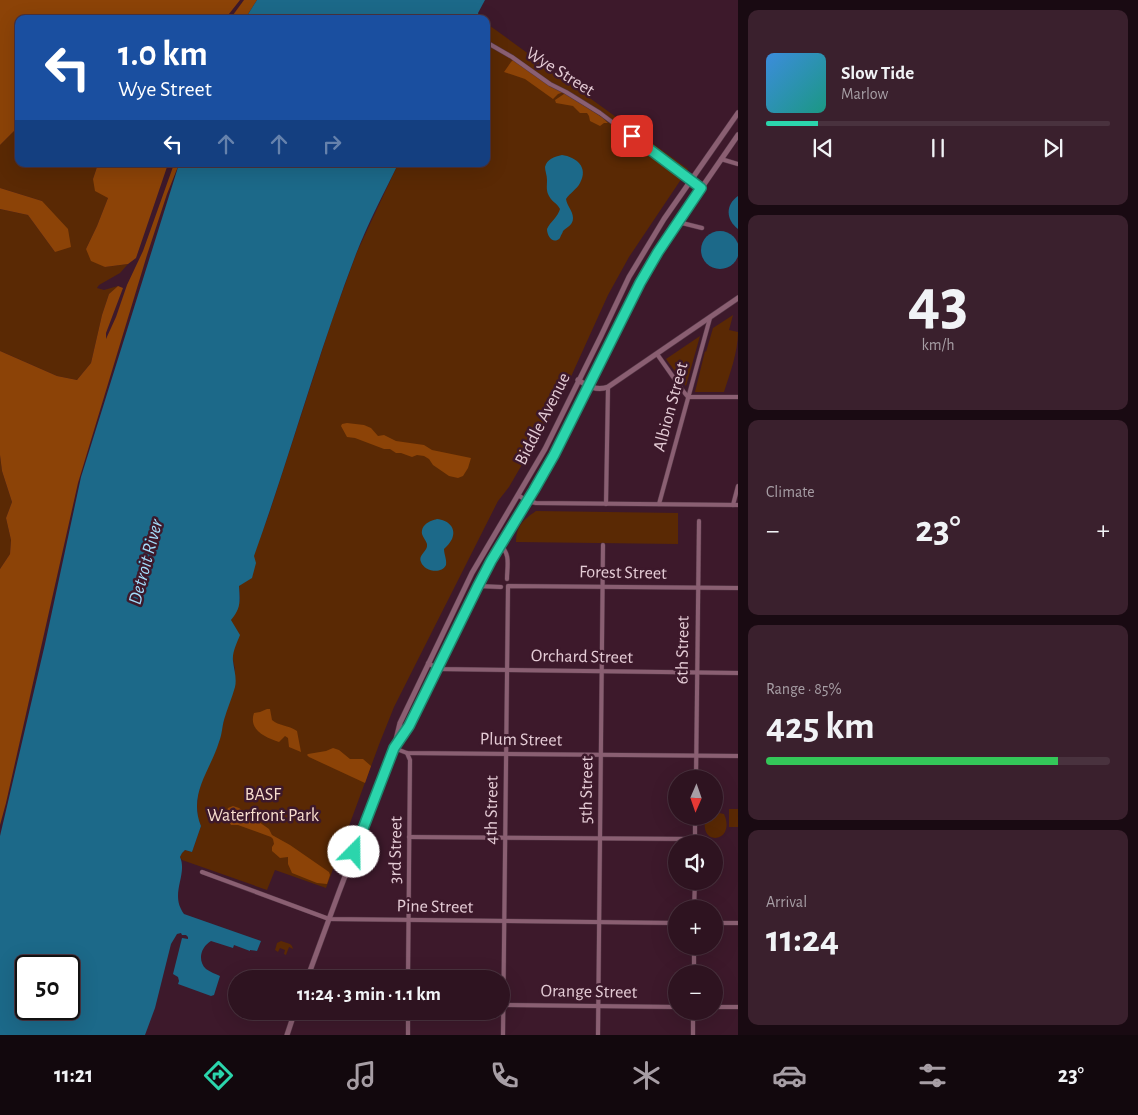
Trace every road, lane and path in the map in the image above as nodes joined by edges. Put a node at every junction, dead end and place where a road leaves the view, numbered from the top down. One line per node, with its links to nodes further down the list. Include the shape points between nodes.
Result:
1 (490, 44): 6 (street, Wye Street, via 600,113)
2 (738, 113): 6 (main road, Biddle Avenue)
3 (738, 135): 4 (main road, Biddle Avenue)
4 (721, 159): 5 (street); 6 (main road, Biddle Avenue)
5 (738, 164)
6 (696, 185): 7 (main road, Biddle Avenue); 9 (main road, Biddle Avenue, via 664,219)
7 (678, 222): 8 (street); 10 (main road, Biddle Avenue)
8 (702, 228)
9 (629, 277): 10 (main road); 14 (main road, Biddle Avenue)
10 (640, 283): 15 (main road, Biddle Avenue)
11 (738, 298): 12 (main road)
12 (710, 318): 13 (main road); 17 (street, Albion Street)
13 (657, 354): 16 (main road); 17 (street)
14 (578, 380): 15 (main road); 20 (main road, Biddle Avenue, via 545,449)
15 (588, 386): 16 (main road, via 601,390); 21 (main road, Biddle Avenue)
16 (608, 388): 22 (street)
17 (688, 397): 18 (street); 23 (street, Albion Street)
18 (738, 397)
19 (738, 486): 24 (street)
20 (518, 495): 21 (street); 35 (main road, Biddle Avenue, via 472,573)
21 (527, 501): 22 (street); 26 (main road, Biddle Avenue)
22 (606, 504): 23 (street)
23 (659, 504): 24 (street)
24 (736, 505)
25 (699, 521): 33 (street, 6th Street)
26 (500, 545): 28 (street, via 506,550); 29 (main road, Biddle Avenue)
27 (603, 545): 32 (street, 5th Street)
28 (507, 579)
29 (478, 586): 30 (street); 36 (main road, Biddle Avenue)
30 (501, 586)
31 (508, 586): 32 (street, Forest Street); 37 (street, 4th Street)
32 (603, 587): 33 (street, Forest Street); 38 (street, 5th Street)
33 (698, 588): 34 (street, Forest Street); 39 (street, 6th Street)
34 (738, 588)
35 (428, 663): 36 (street); 41 (main road, Biddle Avenue, via 400,723)
36 (438, 669): 37 (street, Orchard Street); 41 (main road, Biddle Avenue)
37 (507, 670): 38 (street, Orchard Street); 43 (street, 4th Street)
38 (602, 671): 39 (street, Orchard Street); 44 (street, 5th Street)
39 (697, 673): 40 (street, Orchard Street); 45 (street, 6th Street)
40 (738, 673)
41 (394, 748): 42 (street, Plum Street); 53 (main road, Biddle Avenue)
42 (407, 753): 43 (street, Plum Street); 48 (street, 3rd Street, via 410,760)
43 (506, 754): 44 (street, Plum Street); 49 (street, 4th Street)
44 (601, 754): 45 (street, Plum Street); 50 (street, 5th Street)
45 (696, 756): 46 (street, Plum Street); 47 (street, 6th Street)
46 (738, 756)
47 (696, 770)
48 (410, 837): 49 (street); 54 (street, 3rd Street)
49 (506, 837): 50 (street); 55 (street, 4th Street)
50 (600, 838): 51 (street); 56 (street, 5th Street)
51 (668, 841)
52 (202, 872): 53 (street, Pine Street)
53 (329, 919): 54 (street, Pine Street); 60 (main road, Biddle Avenue)
54 (409, 920): 55 (street, Pine Street); 61 (street, 3rd Street)
55 (505, 921): 56 (street, Pine Street); 62 (street, 4th Street)
56 (599, 922): 57 (street, Pine Street); 64 (street, 5th Street)
57 (668, 923)
58 (723, 923): 59 (street)
59 (738, 923)
60 (310, 970)
61 (408, 970)
62 (503, 970)
63 (510, 1004): 64 (street, Orange Street)
64 (598, 1006): 65 (street, Orange Street); 75 (street, 5th Street)
65 (668, 1007)
66 (723, 1007): 67 (street)
67 (738, 1007)
68 (292, 1020): 72 (main road)
69 (408, 1020): 73 (street)
70 (503, 1020): 74 (street, 4th Street)
71 (693, 1020): 76 (street)
72 (287, 1035)
73 (408, 1035)
74 (503, 1035)
75 (598, 1035)
76 (693, 1035)

